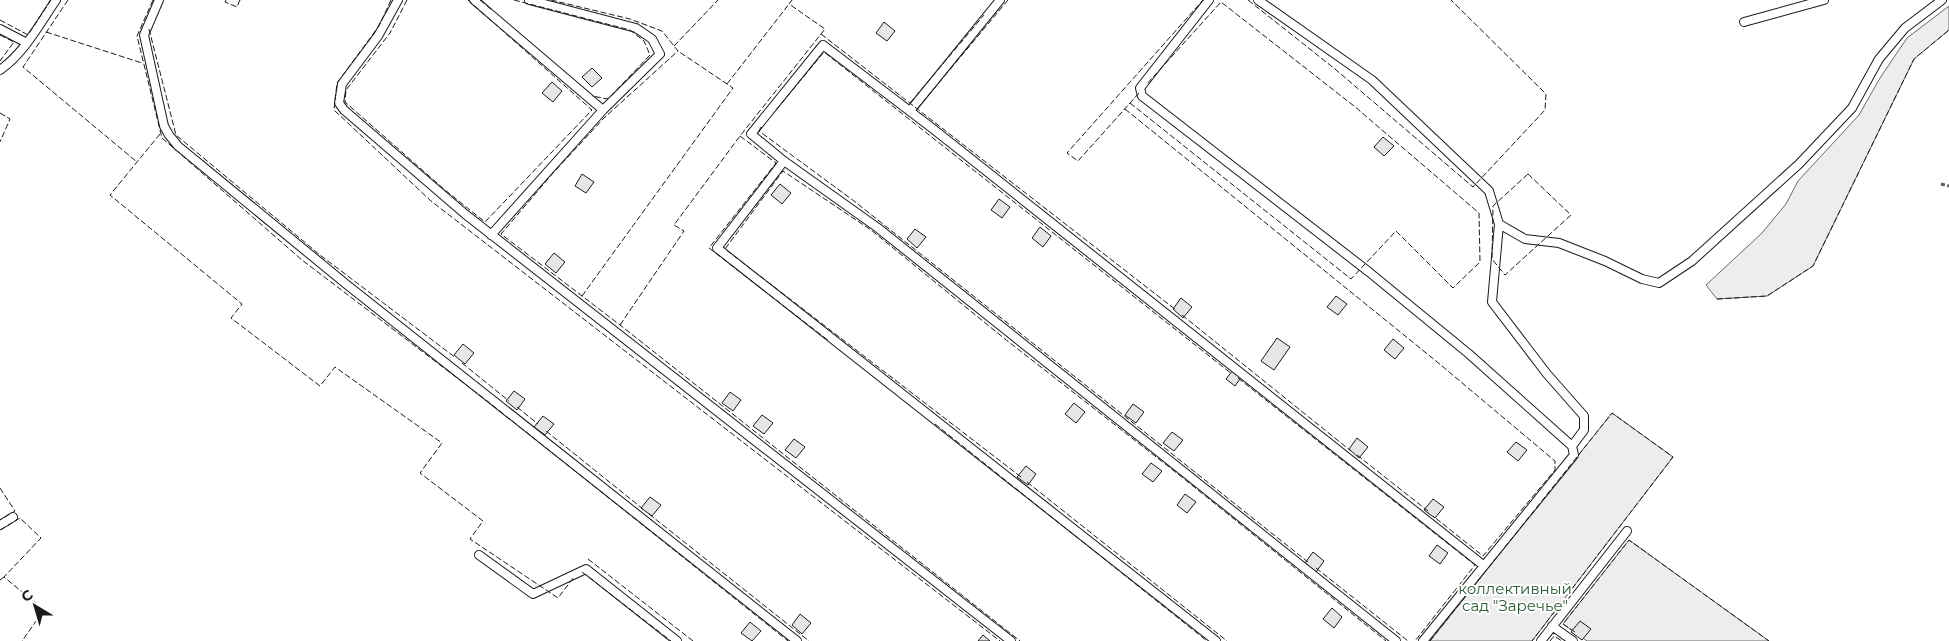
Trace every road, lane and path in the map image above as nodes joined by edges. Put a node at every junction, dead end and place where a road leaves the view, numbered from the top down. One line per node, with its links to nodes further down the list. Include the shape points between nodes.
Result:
1 (56, 0): 13 (lane)
2 (159, 0): 30 (lane, via 144,35 160,112 169,135 178,146 346,284)
3 (398, 0): 21 (lane, via 378,36 342,84 339,103)
4 (474, 0): 15 (lane)
5 (529, 0): 15 (lane, via 636,28 652,39 660,54)
6 (1000, 0): 16 (lane)
7 (1208, 0): 22 (lane, via 1140,88 1142,96 1369,272)
8 (1258, 0): 20 (lane, via 1372,80 1396,102 1489,191)
9 (1824, 0): 11 (lane)
10 (1942, 0): 20 (lane, via 1905,28 1879,59 1852,108 1799,164 1692,262 1659,283 1642,279 1559,243 1525,239)
11 (1744, 22)
12 (0, 29): 13 (lane)
13 (28, 44): 14 (lane)
14 (0, 70)
15 (603, 110): 21 (lane)
16 (910, 111): 17 (lane, via 823,45 751,134); 27 (lane)
17 (784, 161): 32 (lane, via 717,248); 33 (lane, via 878,228)
18 (1941, 184): 19 (path)
19 (1949, 186)
20 (1499, 224): 22 (lane, via 1492,302 1584,416 1584,430)
21 (491, 235): 31 (lane)
22 (1572, 446): 27 (lane, via 1574,455)
23 (13, 517): 24 (lane)
24 (0, 525)
25 (1627, 531): 28 (lane)
26 (479, 555): 29 (lane, via 533,594 586,569)
27 (1483, 565): 34 (lane)
28 (1552, 626): 35 (lane); 36 (lane)
29 (677, 641)
30 (797, 641)
31 (1011, 641)
32 (1216, 641)
33 (1396, 641)
34 (1423, 641)
35 (1541, 641)
36 (1573, 641)

